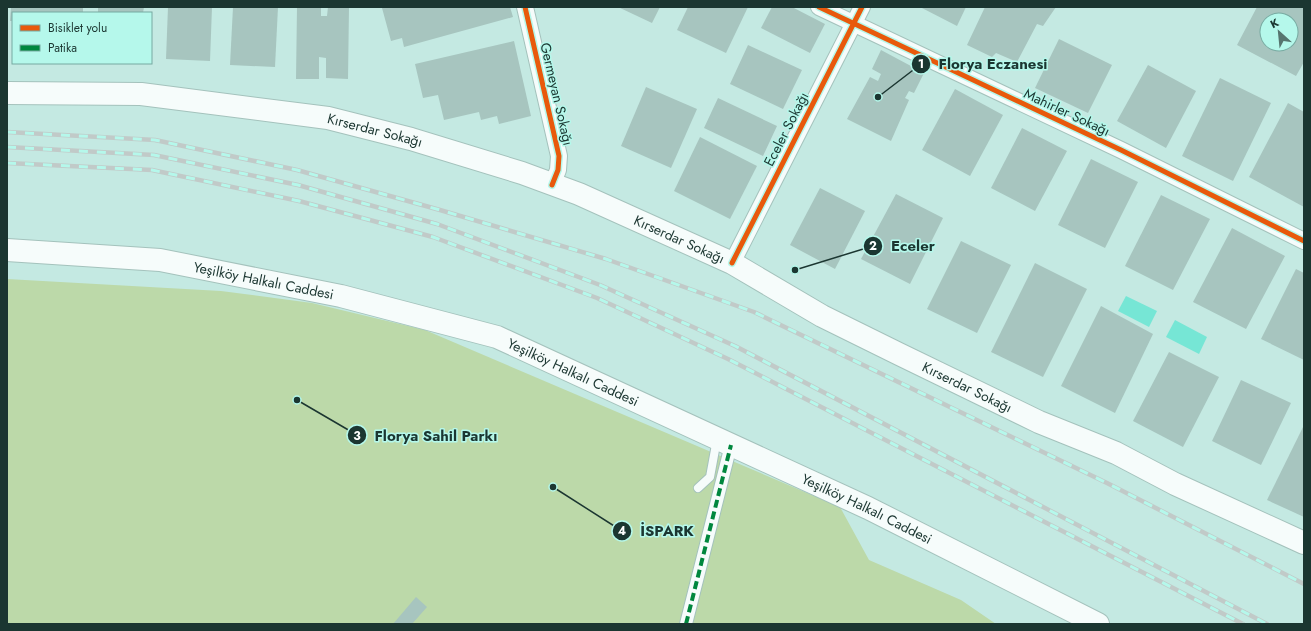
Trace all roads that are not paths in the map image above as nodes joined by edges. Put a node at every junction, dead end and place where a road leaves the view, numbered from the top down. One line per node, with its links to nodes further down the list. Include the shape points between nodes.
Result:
1 (525, 7): 6 (street, Germeyan Sokağı, via 559,156 558,170)
2 (819, 7): 4 (street, Mahirler Sokağı)
3 (862, 7): 4 (street, Eceler Sokağı)
4 (852, 23): 7 (street, Mahirler Sokağı, via 1121,150); 9 (street, Eceler Sokağı)
5 (7, 93): 6 (main road, Kırserdar Sokağı, via 141,94 328,118 412,139 522,173)
6 (552, 185): 9 (main road, Kırserdar Sokağı, via 579,194)
7 (1304, 241)
8 (7, 250): 10 (main road, Yeşilköy Halkalı Caddesi, via 160,260 341,296 497,337)
9 (732, 263): 12 (main road, Kırserdar Sokağı, via 822,316 892,351 1039,422 1116,453 1175,484)
10 (724, 442): 11 (lane, via 710,477); 13 (street); 14 (main road, Yeşilköy Halkalı Caddesi, via 868,508)
11 (698, 488)
12 (1304, 543)
13 (686, 624)
14 (1098, 624)

